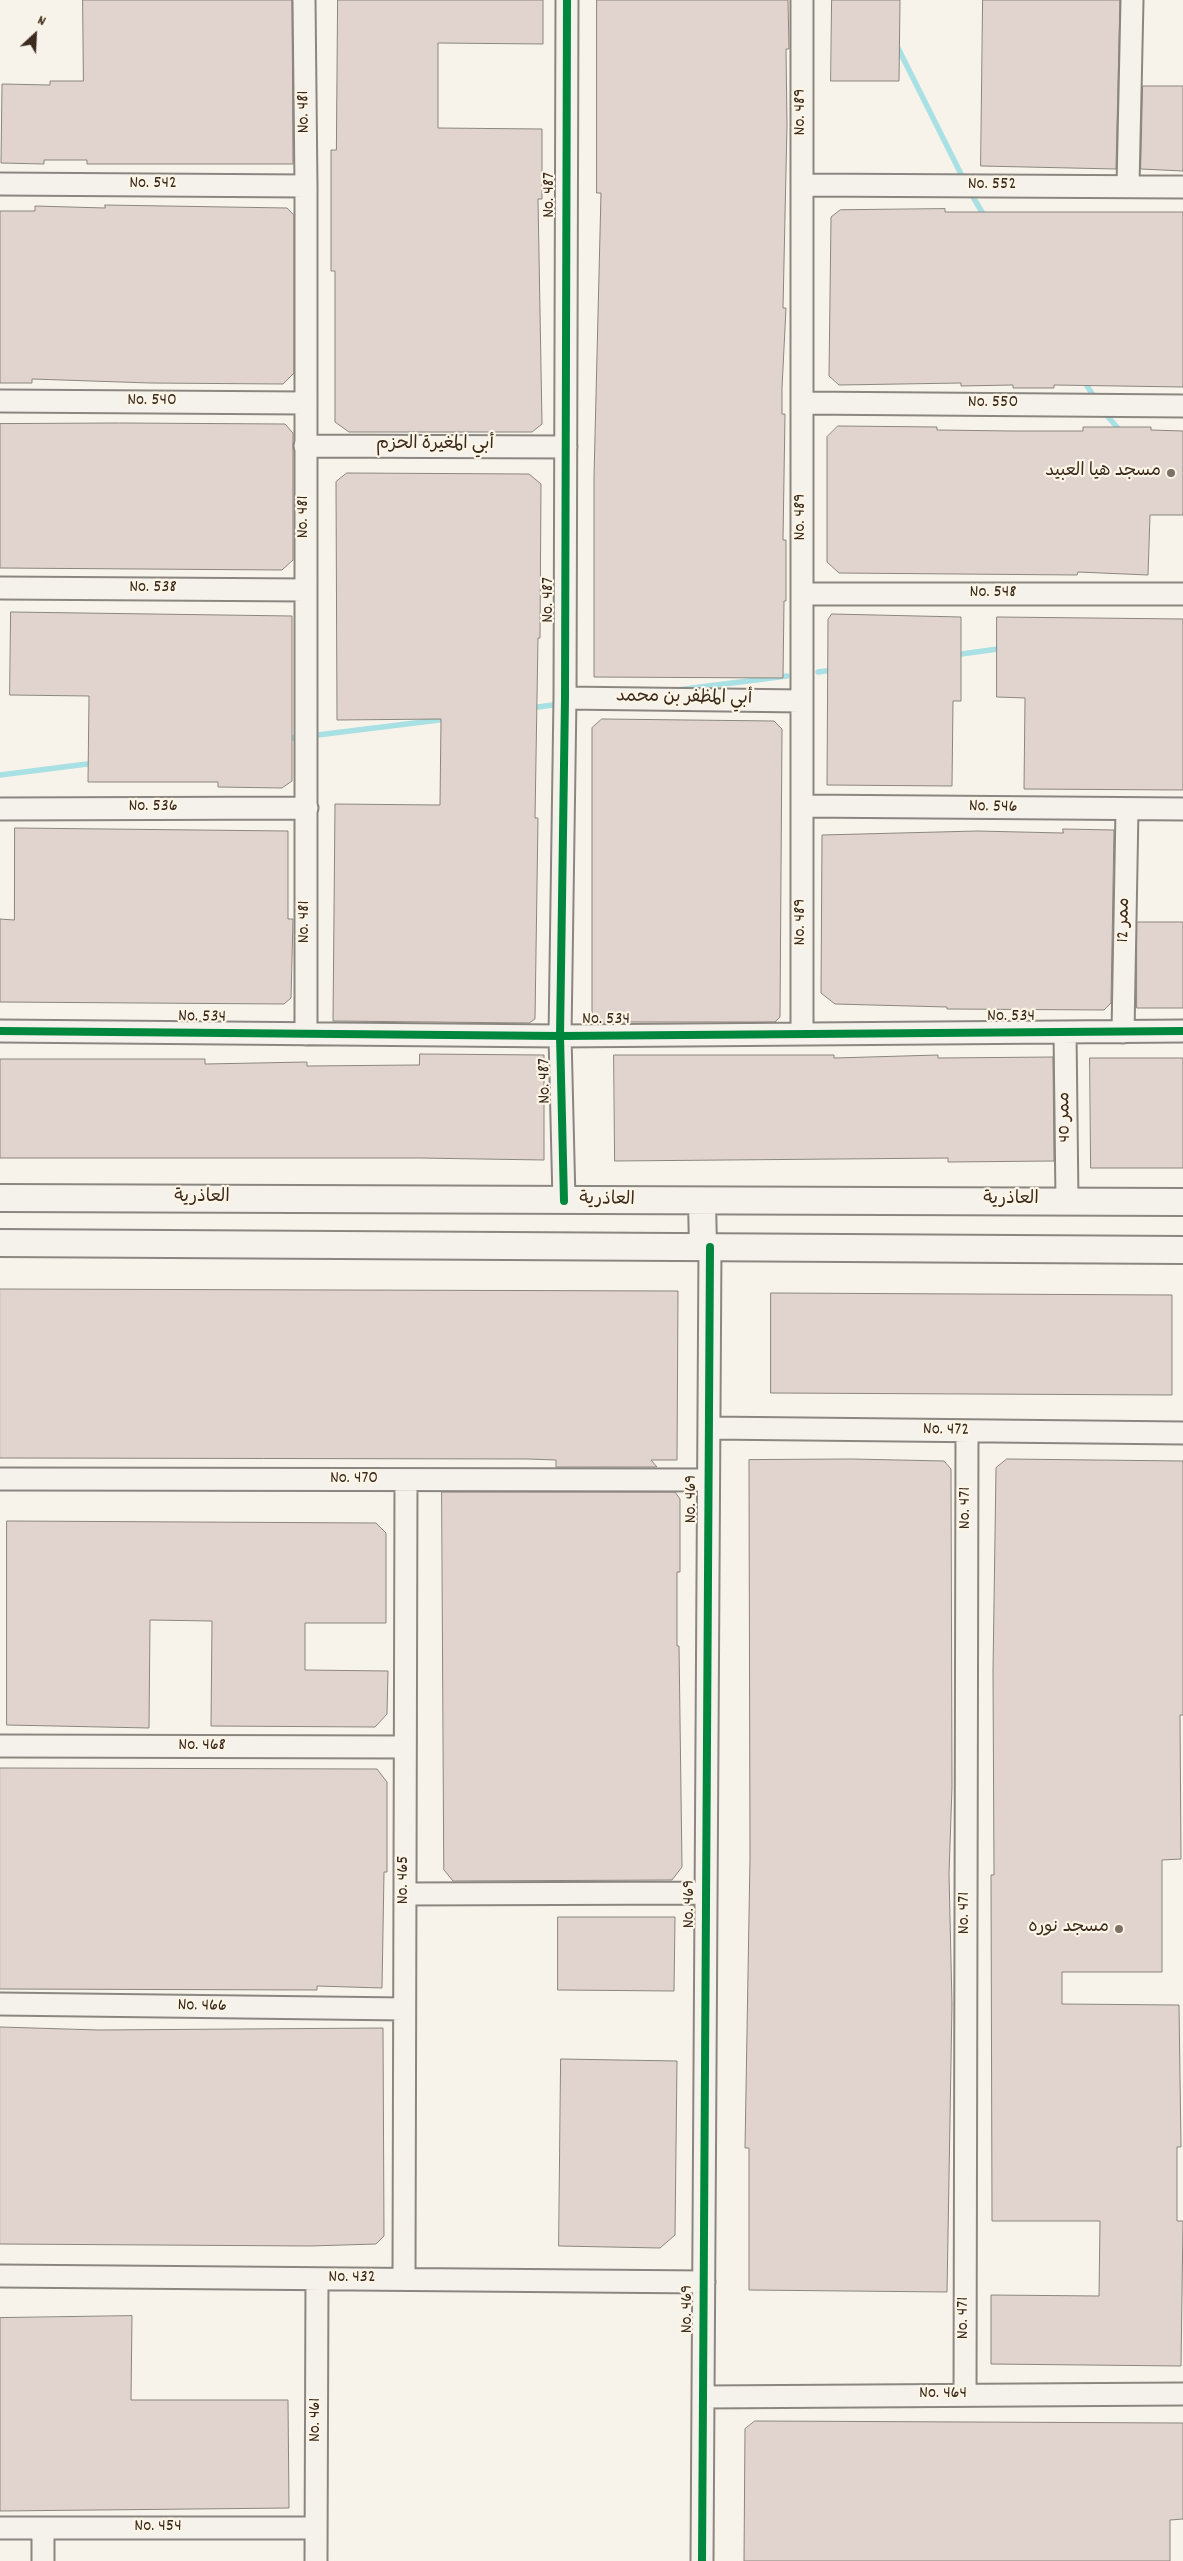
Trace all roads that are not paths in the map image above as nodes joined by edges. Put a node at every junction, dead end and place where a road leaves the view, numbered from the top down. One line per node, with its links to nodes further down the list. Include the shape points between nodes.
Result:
1 (304, 0): 7 (street, No. 481)
2 (567, 0): 15 (street, No. 487)
3 (802, 0): 6 (street, No. 489)
4 (1132, 0): 8 (street)
5 (0, 184): 7 (street, No. 542)
6 (802, 185): 8 (street, No. 552); 12 (street, No. 489)
7 (306, 186): 11 (street, No. 481)
8 (1128, 186): 9 (street, No. 552)
9 (1183, 187)
10 (0, 401): 11 (street, No. 540)
11 (305, 403): 14 (street, No. 481)
12 (802, 403): 13 (street, No. 550); 18 (street, No. 489)
13 (1183, 406)
14 (305, 446): 15 (street, أبي المغيرة الحزم); 17 (street, No. 481)
15 (566, 446): 20 (street, No. 487)
16 (0, 588): 17 (street, No. 538)
17 (306, 590): 24 (street, No. 481)
18 (802, 594): 19 (street, No. 548); 21 (street, No. 489)
19 (1183, 594)
20 (565, 698): 21 (street, أبي المظفر بن محمد); 33 (street, No. 487)
21 (802, 701): 22 (street, No. 489)
22 (803, 806): 25 (street, No. 546); 32 (street, No. 489)
23 (0, 808): 24 (street, No. 536)
24 (307, 808): 31 (street, No. 481)
25 (1127, 809): 26 (street, No. 546); 30 (street, ممر 12)
26 (1183, 809)
27 (0, 1031): 31 (street, No. 534)
28 (1183, 1031): 30 (street, No. 534)
29 (1064, 1032): 30 (street, No. 534); 32 (street, No. 534); 36 (street, ممر 40)
30 (1124, 1032)
31 (306, 1034): 33 (street, No. 534)
32 (802, 1034): 33 (street, No. 534)
33 (560, 1036): 35 (street, No. 487)
34 (0, 1198): 35 (street, العاذرية)
35 (564, 1201): 37 (street, العاذرية)
36 (1067, 1201): 37 (street, العاذرية); 38 (street, العاذرية)
37 (702, 1202): 40 (street)
38 (1183, 1202)
39 (0, 1243): 40 (street)
40 (707, 1247): 41 (street); 42 (street, No. 469)
41 (1183, 1250)
42 (709, 1428): 43 (street, No. 472); 47 (street, No. 469)
43 (967, 1431): 44 (street, No. 472); 59 (street, No. 471)
44 (1183, 1433)
45 (0, 1479): 46 (street, No. 470)
46 (406, 1480): 47 (street, No. 470); 49 (street, No. 465)
47 (708, 1480): 50 (street, No. 469)
48 (0, 1746): 49 (street, No. 468)
49 (405, 1748): 51 (street, No. 465)
50 (706, 1893): 51 (street); 57 (street, No. 469)
51 (404, 1894): 53 (street, No. 465)
52 (0, 2004): 53 (street, No. 466)
53 (404, 2010): 56 (street, No. 465)
54 (0, 2276): 55 (street, No. 432)
55 (317, 2279): 56 (street, No. 432); 63 (street, No. 461)
56 (404, 2279): 57 (street, No. 432)
57 (704, 2282): 60 (street, No. 469)
58 (1183, 2394): 59 (street, No. 464)
59 (964, 2395): 60 (street, No. 464)
60 (703, 2397): 66 (street, No. 469)
61 (0, 2528): 62 (street, No. 454)
62 (43, 2528): 63 (street, No. 454); 64 (street)
63 (316, 2528): 65 (street, No. 461)
64 (43, 2561)
65 (316, 2561)
66 (702, 2561)

